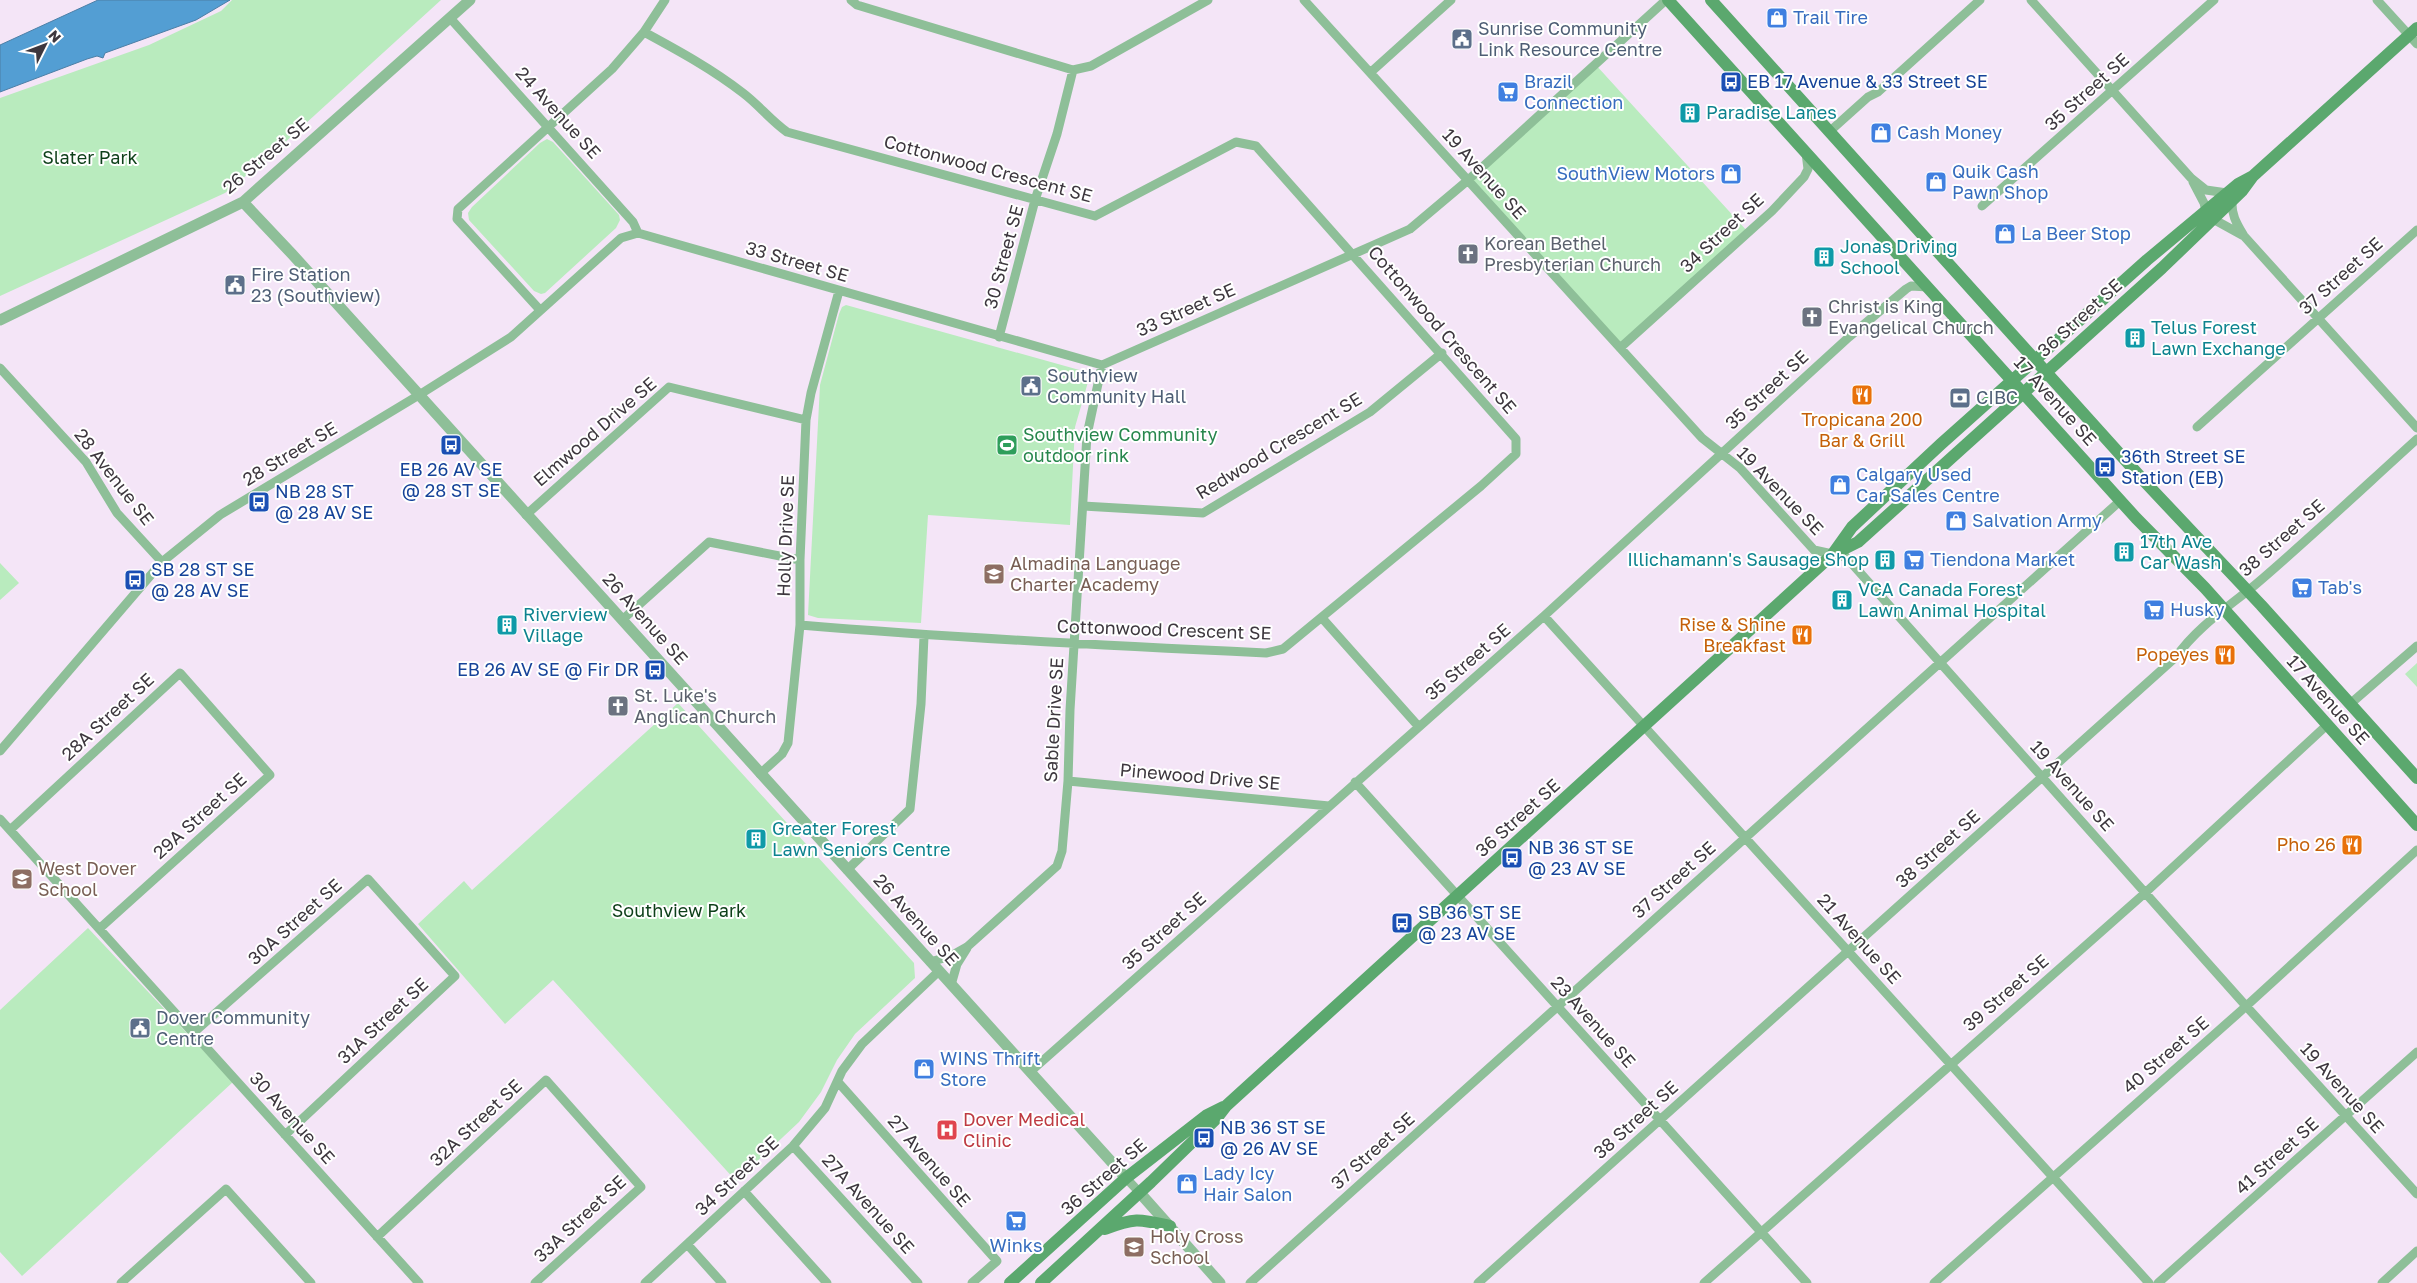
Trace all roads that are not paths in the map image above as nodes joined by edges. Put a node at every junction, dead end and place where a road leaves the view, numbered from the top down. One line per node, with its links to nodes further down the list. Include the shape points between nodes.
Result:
1 (470, 0): 13 (street, 26 Street SE)
2 (665, 0): 14 (street)
3 (850, 0): 16 (street, via 857,5)
4 (1208, 0): 16 (street, via 1091,66)
5 (1304, 0): 17 (street, 19 Avenue SE)
6 (1451, 0): 17 (street)
7 (1667, 0): 21 (main road, 17 Avenue SE); 23 (street, 33 Street SE)
8 (1711, 0): 20 (main road, 17 Avenue SE)
9 (1980, 0): 20 (street)
10 (2031, 0): 18 (street)
11 (2214, 0): 18 (street, 35 Street SE)
12 (2377, 0): 15 (street)
13 (450, 18): 19 (street, 24 Avenue SE); 26 (street, 26 Street SE)
14 (644, 32): 19 (street, via 587,93); 25 (street, Cottonwood Crescent SE, via 708,67 746,95 787,132)
15 (2414, 36): 24 (main road, 36 Street SE, via 2253,176 2238,184)
16 (1073, 70): 25 (street, 30 Street SE)
17 (1371, 72): 23 (street, 19 Avenue SE)
18 (2113, 90): 22 (street); 27 (street, 35 Street SE)
19 (547, 126): 30 (street, 24 Avenue SE, via 634,222); 35 (street, via 458,209 457,219)
20 (1829, 132): 41 (main road, 17 Avenue SE)
21 (1806, 153): 33 (main road, 17 Avenue SE); 39 (street, 34 Street SE, via 1808,169 1804,177 1772,211)
22 (2191, 178): 24 (street, via 2206,190); 28 (street)
23 (1467, 181): 32 (street, 33 Street SE, via 1410,229); 39 (street, 19 Avenue SE)
24 (2230, 197): 28 (main road, 36 Street SE); 31 (street, via 2231,210)
25 (1036, 200): 32 (street, Cottonwood Crescent SE, via 1095,216 1236,142 1256,146); 38 (street, 30 Street SE)
26 (243, 202): 37 (street, 26 Street SE); 47 (street, 26 Avenue SE)
27 (1982, 206)
28 (2210, 215): 31 (street); 41 (main road, 36 Street SE); 44 (main road, 36 Street SE)
29 (2417, 230): 36 (street, 37 Street SE)
30 (638, 233): 34 (street, 33 Street SE); 35 (street, 28 Street SE, via 621,238)
31 (2244, 236): 36 (street)
32 (1353, 254): 40 (street, Cottonwood Crescent SE); 42 (street, 33 Street SE)
33 (1928, 287): 45 (main road, 17 Avenue SE); 52 (street, 35 Street SE, via 1911,286 1906,289)
34 (839, 291): 38 (street, 33 Street SE); 48 (street, Holly Drive SE)
35 (540, 310): 47 (street, 28 Street SE, via 510,337)
36 (2318, 318): 49 (street, 37 Street SE); 50 (street)
37 (0, 320)
38 (999, 337): 42 (street, 33 Street SE)
39 (1620, 348): 52 (street, 19 Avenue SE, via 1702,438)
40 (1442, 353): 54 (street, Redwood Crescent SE, via 1370,412 1203,513); 62 (street, Cottonwood Crescent SE, via 1516,439 1516,454)
41 (2036, 360): 44 (main road, 17 Avenue SE); 45 (main road, 36 Street SE)
42 (1102, 365): 54 (street, Sable Drive SE, via 1087,435)
43 (0, 368): 58 (street, 28 Avenue SE, via 86,462 118,514)
44 (2047, 372): 46 (main road, 36 Street SE); 59 (main road, 17 Avenue SE)
45 (2012, 380): 46 (main road, 17 Avenue SE); 56 (main road, 36 Street SE, via 1852,527)
46 (2024, 393): 53 (main road, 17 Avenue SE); 56 (main road, 36 Street SE, via 1858,542)
47 (419, 395): 55 (street, 26 Avenue SE); 58 (street, 28 Street SE, via 220,515)
48 (806, 420): 55 (street, Elmwood Drive SE, via 668,387); 57 (street, Holly Drive SE)
49 (2197, 427)
50 (2417, 428)
51 (2417, 439): 59 (street, 38 Street SE)
52 (1722, 454): 56 (street, 19 Avenue SE, via 1740,468 1814,550); 61 (street, 35 Street SE)
53 (2120, 501): 60 (main road, 17 Avenue SE); 68 (street, 37 Street SE)
54 (1083, 506): 66 (street, Sable Drive SE)
55 (526, 515): 63 (street, 26 Avenue SE)
56 (1832, 555): 68 (street, 19 Avenue SE, via 1846,557); 72 (main road, 36 Street SE)
57 (800, 560): 63 (street, via 709,542); 64 (street, Holly Drive SE)
58 (162, 562): 74 (street, 28 Street SE)
59 (2248, 590): 60 (street, 38 Street SE); 69 (main road, 17 Avenue SE)
60 (2223, 609): 71 (main road, 17 Avenue SE); 76 (street, 38 Street SE, via 2188,640 2176,657)
61 (1544, 616): 72 (street, 21 Avenue SE); 73 (street, 35 Street SE)
62 (1322, 618): 66 (street, Cottonwood Crescent SE, via 1283,649 1266,653); 73 (street)
63 (622, 620): 75 (street, 26 Avenue SE)
64 (800, 625): 65 (street, Cottonwood Crescent SE); 75 (street, Holly Drive SE, via 788,743 782,754)
65 (924, 636): 66 (street, Cottonwood Crescent SE); 86 (street, via 910,809)
66 (1074, 644): 78 (street, Sable Drive SE)
67 (2417, 646): 69 (street)
68 (1940, 663): 76 (street, 19 Avenue SE); 84 (street, 37 Street SE)
69 (2350, 704): 77 (main road, 17 Avenue SE)
70 (224, 722): 83 (street, 28A Street SE, via 180,673); 90 (street, 29A Street SE, via 270,775)
71 (2327, 725): 82 (main road, 17 Avenue SE); 87 (street, 39 Street SE)
72 (1644, 726): 84 (street, 21 Avenue SE); 88 (main road, 36 Street SE)
73 (1418, 728): 79 (street, 35 Street SE)
74 (0, 751)
75 (760, 774): 86 (street, 26 Avenue SE)
76 (2042, 777): 87 (street, 19 Avenue SE); 92 (street, 38 Street SE)
77 (2417, 778)
78 (1068, 781): 80 (street, Pinewood Drive SE); 91 (street, Sable Drive SE, via 1062,851 1057,866)
79 (1355, 782): 80 (street, 35 Street SE); 88 (street, 23 Avenue SE)
80 (1329, 806): 101 (street, 35 Street SE)
81 (0, 819): 83 (street, 30 Avenue SE)
82 (2417, 824)
83 (10, 830): 90 (street, 30 Avenue SE)
84 (1745, 838): 92 (street, 21 Avenue SE); 96 (street, 37 Street SE)
85 (2417, 850): 97 (street, 40 Street SE)
86 (847, 870): 93 (street, 26 Avenue SE)
87 (2145, 893): 97 (street, 19 Avenue SE); 100 (street, 39 Street SE)
88 (1458, 896): 96 (street, 23 Avenue SE); 103 (main road, 36 Street SE)
89 (412, 927): 98 (street, 30A Street SE, via 368,879); 107 (street, 31A Street SE, via 455,976)
90 (99, 929): 98 (street, 30 Avenue SE)
91 (967, 947): 93 (street, Sable Drive SE); 95 (street, Sable Drive SE)
92 (1848, 952): 100 (street, 21 Avenue SE); 105 (street, 38 Street SE)
93 (930, 962): 94 (street, 26 Avenue SE)
94 (939, 972): 95 (street, 26 Avenue SE); 102 (street, via 862,1044)
95 (951, 985): 101 (street, 26 Avenue SE)
96 (1558, 1006): 105 (street, 23 Avenue SE); 132 (street, 37 Street SE)
97 (2246, 1006): 104 (street, 19 Avenue SE); 109 (street, 40 Street SE)
98 (193, 1033): 107 (street, 30 Avenue SE)
99 (2417, 1052): 104 (street, 41 Street SE)
100 (1950, 1064): 109 (street, 21 Avenue SE); 116 (street, 39 Street SE)
101 (1030, 1072): 110 (street, 26 Avenue SE)
102 (838, 1082): 108 (street, 34 Street SE, via 814,1124); 128 (street, 27 Avenue SE, via 996,1261)
103 (1226, 1106): 110 (main road, 36 Street SE, via 1207,1115); 112 (main road, 36 Street SE)
104 (2346, 1116): 113 (street, 19 Avenue SE); 138 (street, 41 Street SE)
105 (1660, 1120): 116 (street, 23 Avenue SE); 133 (street, 38 Street SE)
106 (593, 1132): 117 (street, 32A Street SE, via 546,1080); 123 (street, 33A Street SE, via 641,1187)
107 (285, 1135): 117 (street, 30 Avenue SE)
108 (793, 1146): 111 (street, 34 Street SE); 127 (street, 27A Avenue SE)
109 (2052, 1177): 136 (street, 40 Street SE); 137 (street, 21 Avenue SE)
110 (1126, 1178): 112 (street, 26 Avenue SE); 129 (main road, 36 Street SE)
111 (744, 1191): 118 (street, 34 Street SE); 126 (street)
112 (1140, 1193): 114 (street, 26 Avenue SE); 115 (main road, 36 Street SE)
113 (2417, 1194)
114 (1170, 1226): 115 (main road, via 1137,1219); 131 (street, 26 Avenue SE)
115 (1098, 1232): 130 (main road, 36 Street SE)
116 (1761, 1232): 134 (street, 39 Street SE); 135 (street, 23 Avenue SE)
117 (377, 1237): 122 (street, 30 Avenue SE)
118 (687, 1244): 124 (street, 34 Street SE); 125 (street)
119 (2417, 1251): 139 (street)
120 (121, 1283): 121 (street, via 226,1189)
121 (311, 1283)
122 (419, 1283)
123 (535, 1283)
124 (644, 1283)
125 (722, 1283)
126 (828, 1283)
127 (918, 1283)
128 (972, 1283)
129 (1010, 1283)
130 (1041, 1283)
131 (1220, 1283)
132 (1250, 1283)
133 (1478, 1283)
134 (1704, 1283)
135 (1807, 1283)
136 (1934, 1283)
137 (2149, 1283)
138 (2158, 1283)
139 (2382, 1283)

